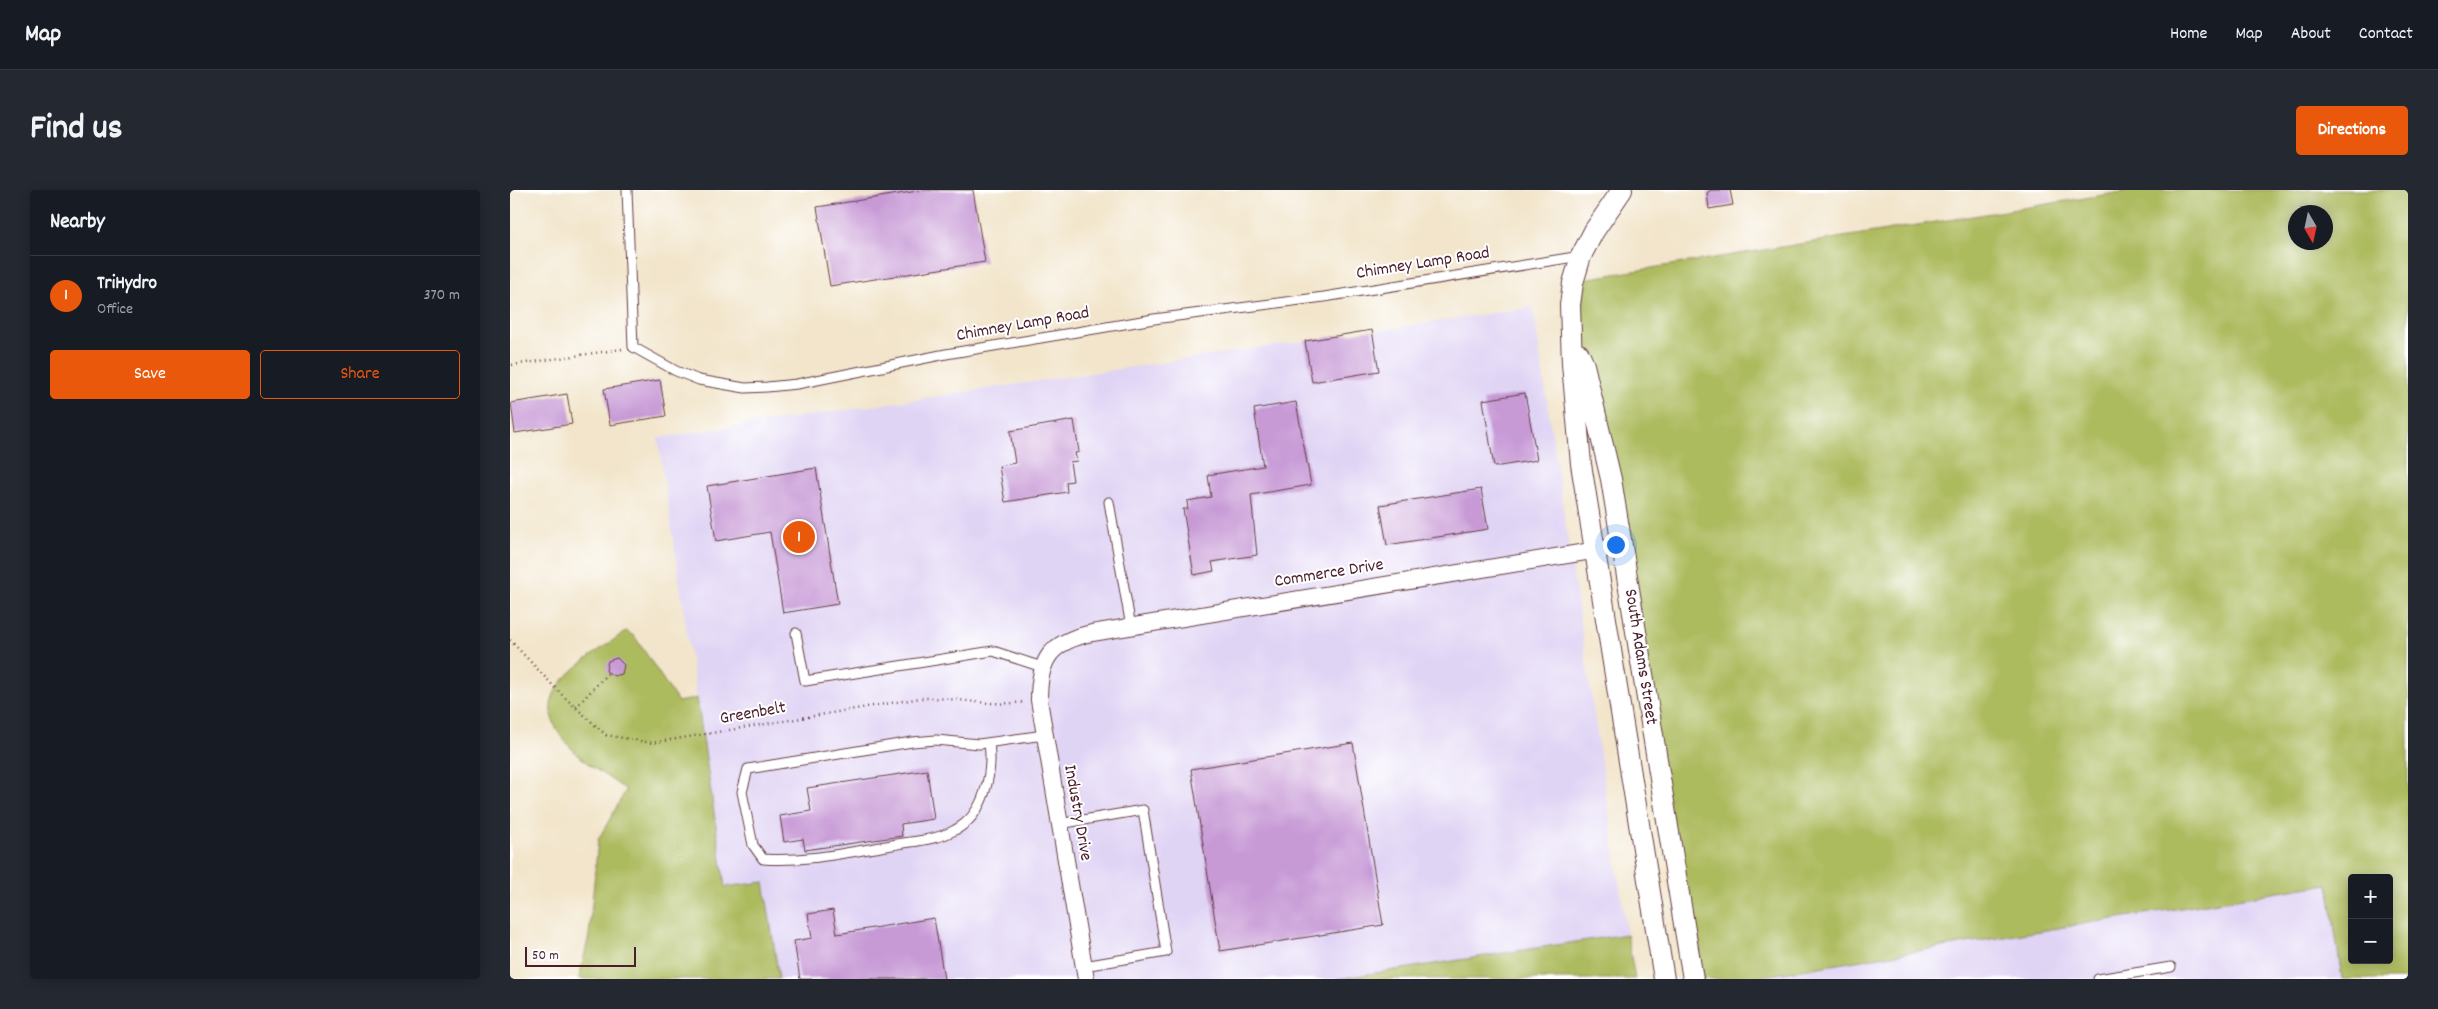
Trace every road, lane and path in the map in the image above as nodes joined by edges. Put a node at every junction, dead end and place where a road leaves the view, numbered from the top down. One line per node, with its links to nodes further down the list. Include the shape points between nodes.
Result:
1 (627, 190): 5 (lane)
2 (1622, 190): 3 (street, South Adams Street)
3 (1581, 256): 4 (street, South Adams Street, via 1570,305); 5 (lane, Chimney Lamp Road, via 1324,297 1154,319 767,387 745,388 699,380)
4 (1572, 338): 8 (street, South Adams Street, via 1584,365 1604,445); 9 (street, South Adams Street, via 1581,464)
5 (633, 347): 6 (path)
6 (512, 365)
7 (1109, 502): 10 (lane)
8 (1622, 546): 9 (street, Commerce Drive); 23 (street, South Adams Street)
9 (1594, 551): 10 (street, Commerce Drive); 22 (street, South Adams Street)
10 (1131, 627): 13 (street, Commerce Drive, via 1075,636 1060,644)
11 (796, 633): 13 (lane, via 805,681 993,651)
12 (510, 640): 16 (path, Greenbelt)
13 (1045, 661): 15 (street, Industry Drive)
14 (608, 673): 16 (path)
15 (1039, 700): 16 (path, Greenbelt, via 987,705 946,697 921,698 652,743 606,735); 17 (street, Industry Drive)
16 (576, 707)
17 (1044, 735): 18 (lane); 19 (street, Industry Drive)
18 (989, 743): 18 (lane, via 912,742 748,769 742,792 753,846 763,859 807,859 932,838 956,830 980,804 989,775)
19 (1059, 824): 21 (street, Industry Drive); 21 (lane, via 1143,810 1166,952)
20 (2171, 967): 24 (lane)
21 (1085, 972)
22 (1664, 979)
23 (1693, 979)
24 (2098, 979)

